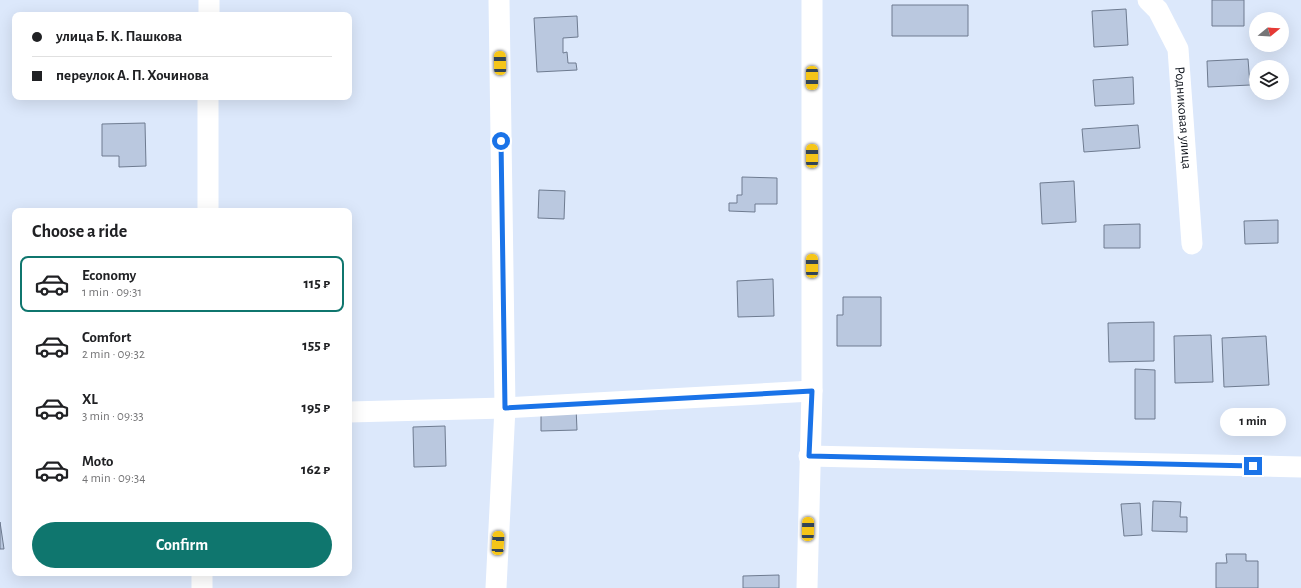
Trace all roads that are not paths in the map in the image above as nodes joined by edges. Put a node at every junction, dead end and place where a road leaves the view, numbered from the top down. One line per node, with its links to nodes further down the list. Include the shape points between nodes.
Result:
1 (209, 0): 5 (street)
2 (499, 0): 10 (street)
3 (812, 0): 9 (street)
4 (1148, 0): 8 (street, Родниковая улица, via 1158,10 1178,49)
5 (209, 12)
6 (208, 100): 7 (street)
7 (208, 208)
8 (1192, 244)
9 (812, 391): 10 (street); 12 (street)
10 (505, 408): 11 (street); 16 (street)
11 (352, 412)
12 (809, 456): 13 (street); 17 (street)
13 (1301, 467)
14 (202, 576): 15 (street)
15 (202, 588)
16 (496, 588)
17 (807, 588)

